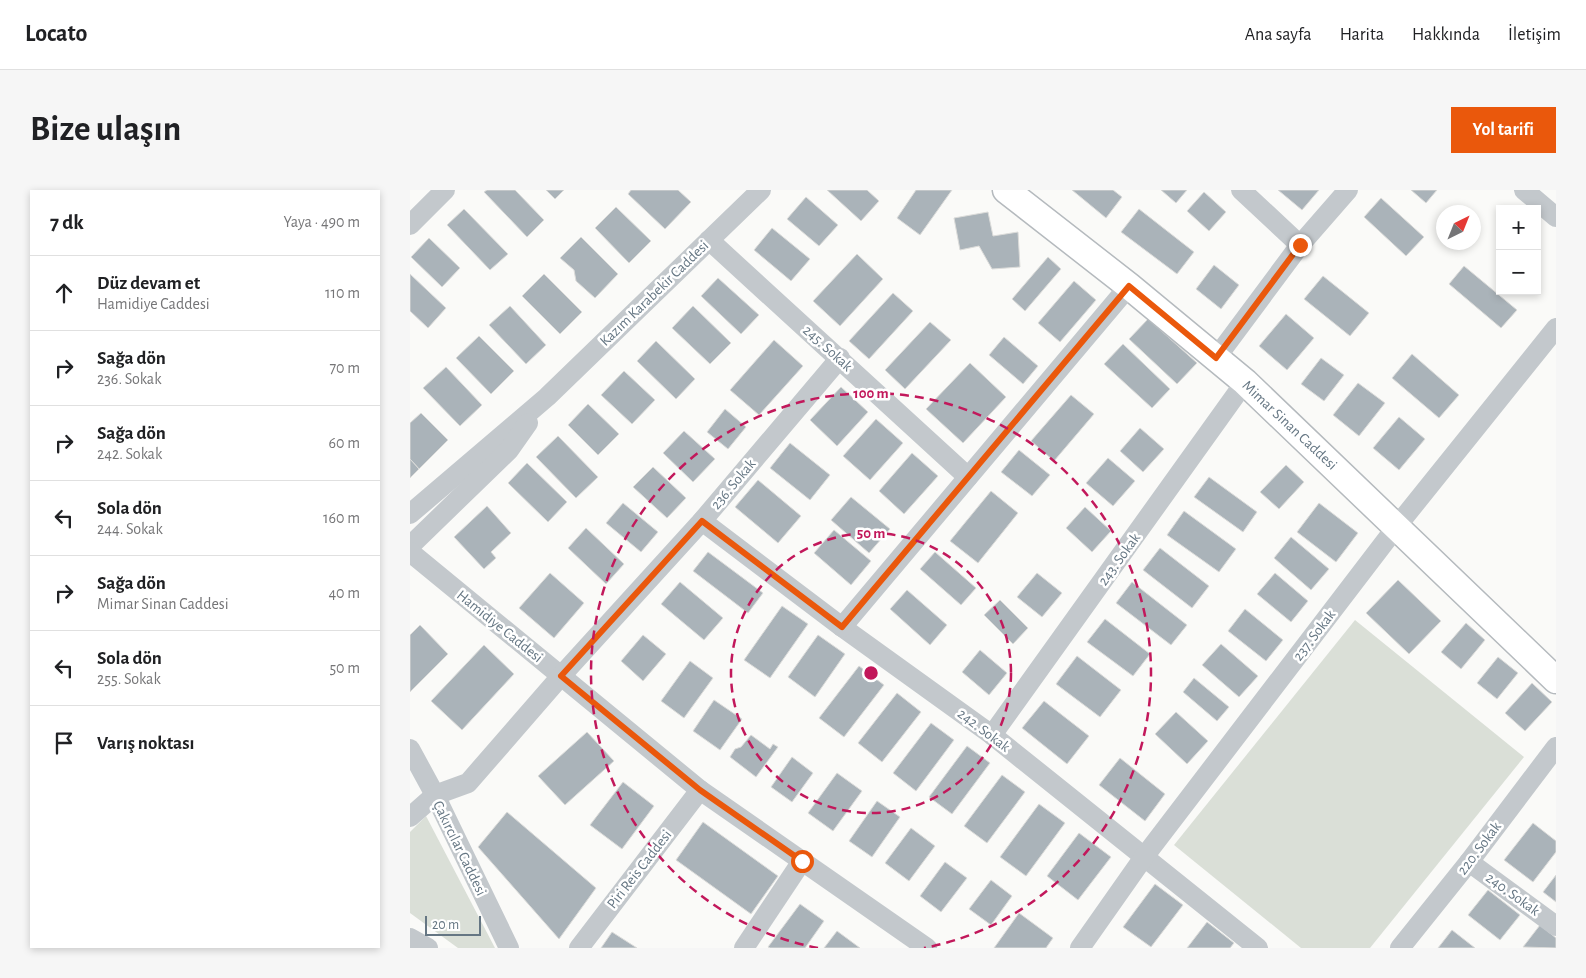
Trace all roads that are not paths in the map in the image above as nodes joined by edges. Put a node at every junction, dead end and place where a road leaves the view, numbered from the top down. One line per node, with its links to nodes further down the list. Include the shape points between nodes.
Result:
1 (445, 190): 8 (street)
2 (761, 190): 9 (street, Kazım Karabekir Caddesi)
3 (1006, 190): 11 (main road, Mimar Sinan Caddesi)
4 (1241, 190): 10 (street)
5 (1348, 190): 10 (street)
6 (1524, 190): 7 (street)
7 (1556, 217)
8 (410, 225)
9 (709, 240): 13 (street, 245. Sokak); 16 (street, Kazım Karabekir Caddesi)
10 (1300, 245): 14 (street)
11 (1129, 286): 14 (main road, Mimar Sinan Caddesi); 17 (street)
12 (1556, 328): 20 (street, 237. Sokak)
13 (840, 358): 17 (street, 245. Sokak); 19 (street, 236. Sokak)
14 (1216, 358): 15 (main road, Mimar Sinan Caddesi)
15 (1245, 382): 20 (main road, Mimar Sinan Caddesi); 26 (street, 243. Sokak)
16 (547, 397): 18 (street, Kazım Karabekir Caddesi); 21 (street, Kazım Karabekir Caddesi, via 509,450)
17 (968, 477): 23 (street)
18 (410, 514)
19 (702, 521): 23 (street, 242. Sokak); 24 (street, 236. Sokak)
20 (1397, 526): 25 (main road, Mimar Sinan Caddesi); 32 (street, 237. Sokak)
21 (410, 546)
22 (410, 552): 24 (street, Hamidiye Caddesi)
23 (842, 627): 26 (street, 242. Sokak)
24 (561, 676): 29 (street, Hamidiye Caddesi); 30 (street, 236. Sokak, via 468,783)
25 (1556, 680)
26 (992, 735): 32 (street, 242. Sokak)
27 (1556, 747): 34 (street, 220. Sokak)
28 (410, 749): 30 (street, Çakırcılar Caddesi)
29 (700, 790): 33 (street, Hamidiye Caddesi); 39 (street, Piri Reis Caddesi)
30 (435, 795): 31 (street); 38 (street, Çakırcılar Caddesi)
31 (410, 817)
32 (1144, 857): 42 (street, 237. Sokak); 43 (street, 242. Sokak)
33 (802, 861): 40 (street); 41 (street, Hamidiye Caddesi)
34 (1469, 862): 35 (street, 240. Sokak); 44 (street, 220. Sokak)
35 (1556, 926)
36 (410, 938): 37 (street)
37 (428, 948)
38 (509, 948)
39 (578, 948)
40 (744, 948)
41 (927, 948)
42 (1080, 948)
43 (1258, 948)
44 (1400, 948)

